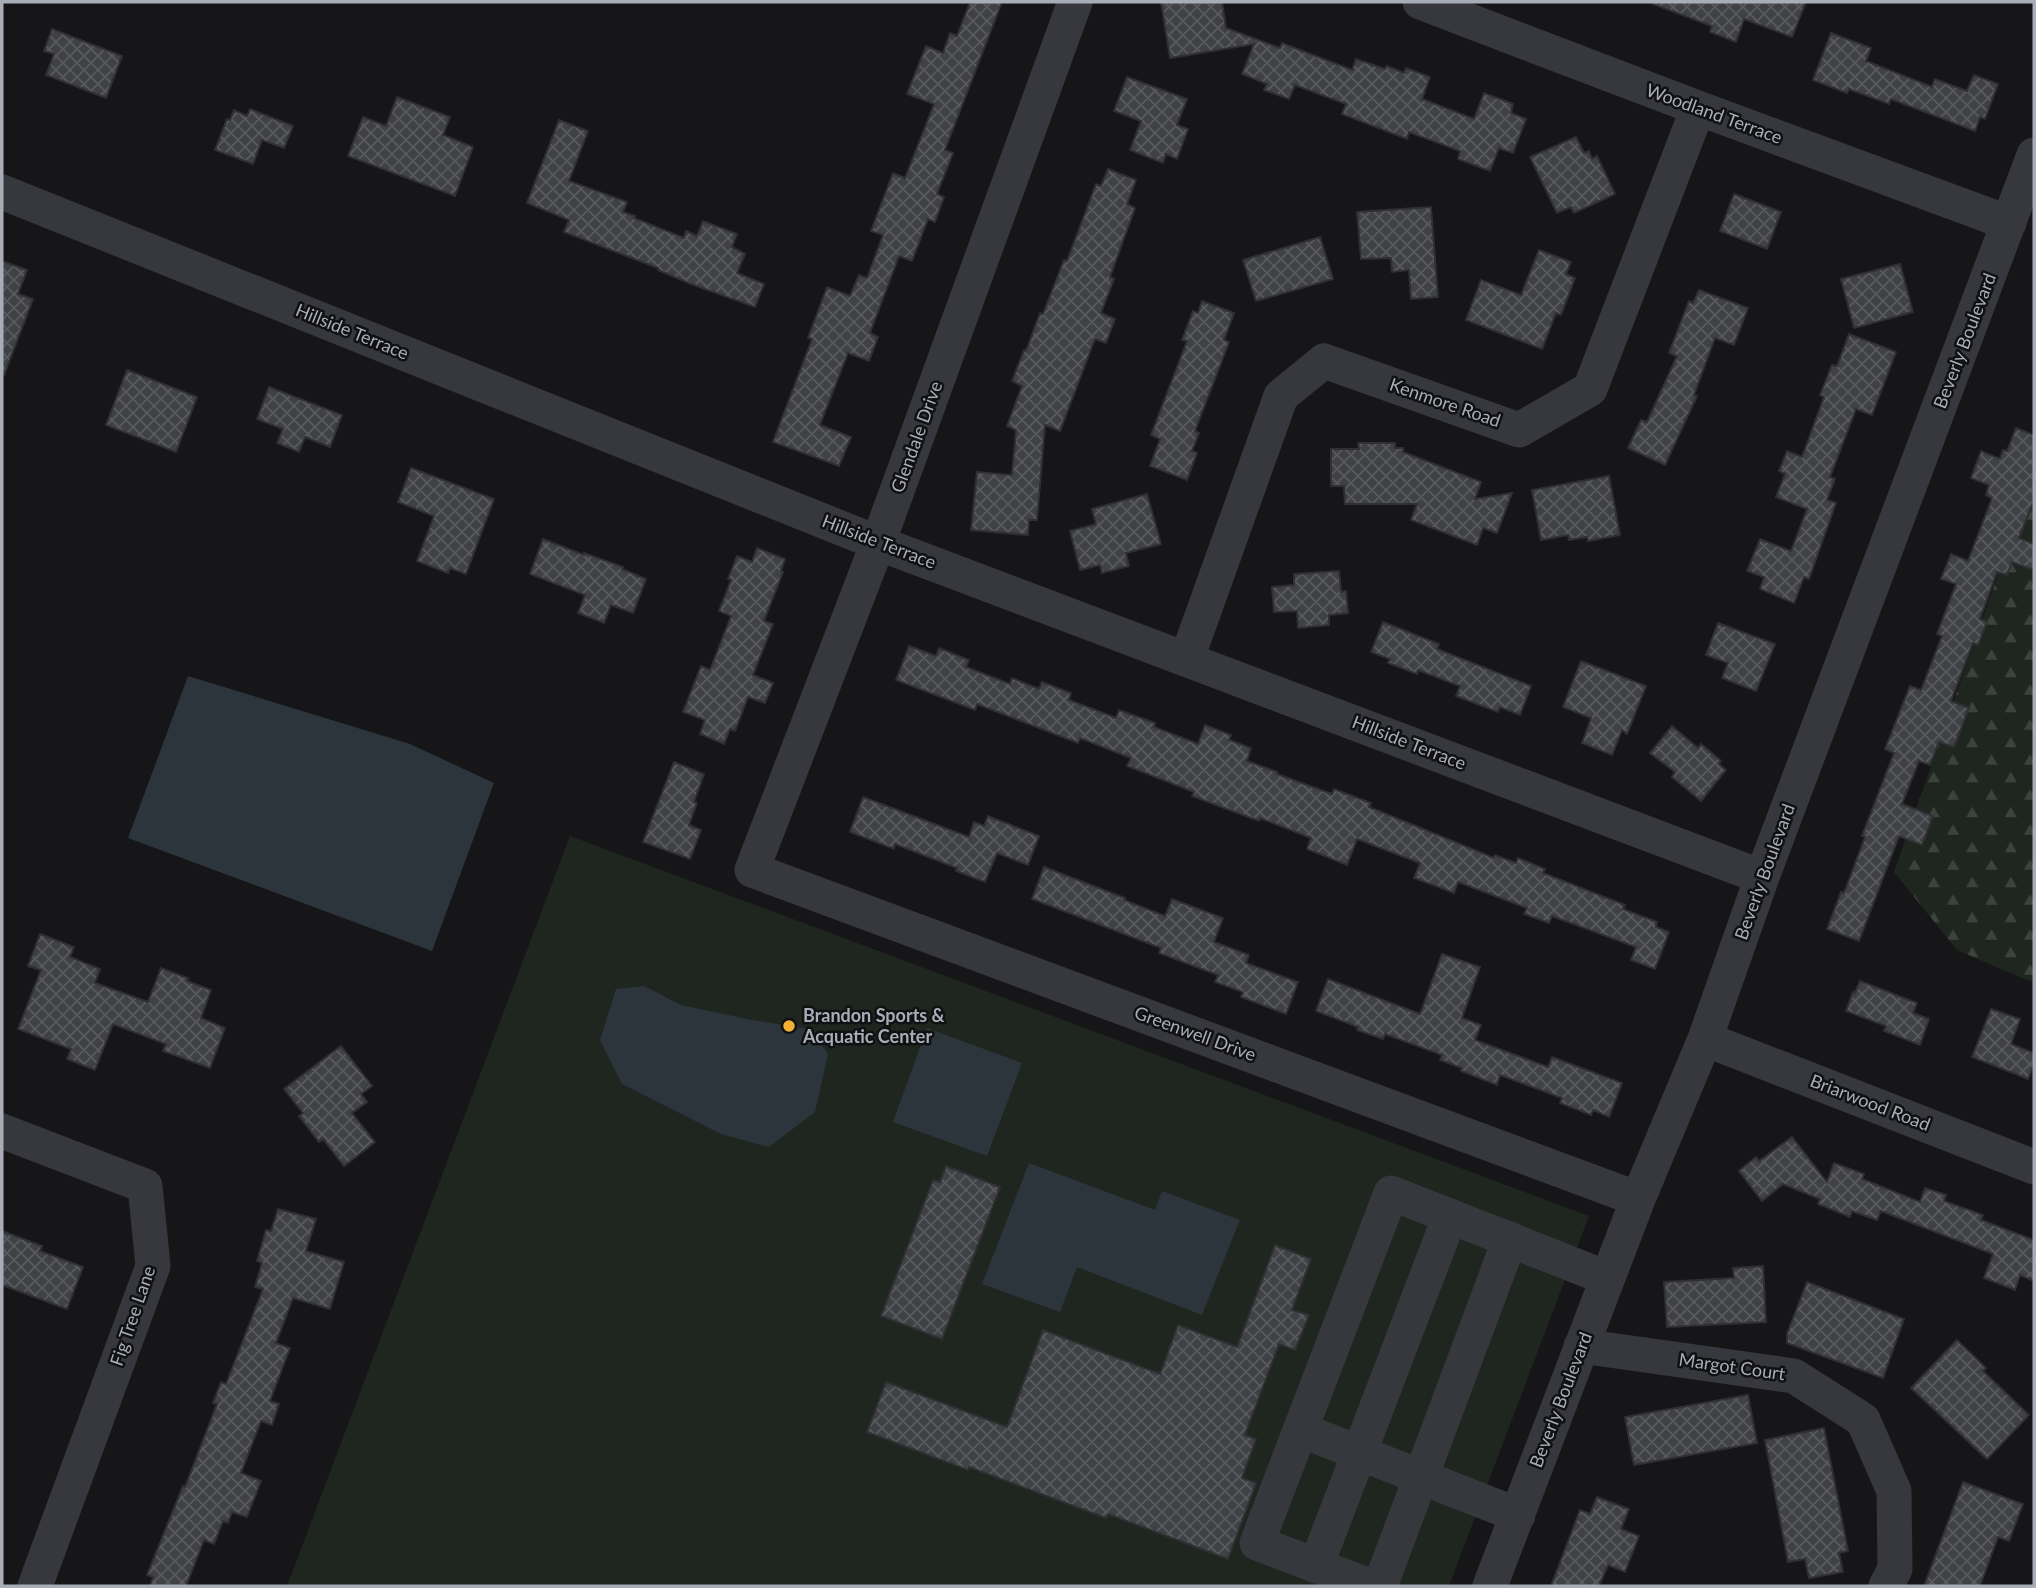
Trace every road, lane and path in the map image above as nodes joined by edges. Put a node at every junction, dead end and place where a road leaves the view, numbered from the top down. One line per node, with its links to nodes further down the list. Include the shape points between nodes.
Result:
1 (1075, 2): 7 (street, Glendale Drive)
2 (1420, 2): 3 (street, Woodland Terrace)
3 (1698, 108): 6 (street, Woodland Terrace); 8 (street, Kenmore Road, via 1590,389 1519,430 1324,361 1281,396)
4 (2034, 155): 6 (street, Beverly Boulevard)
5 (2, 192): 7 (street, Hillside Terrace)
6 (2009, 223): 10 (street, Beverly Boulevard)
7 (878, 543): 8 (street, Hillside Terrace); 9 (street, Glendale Drive)
8 (1187, 658): 10 (street, Hillside Terrace)
9 (752, 870): 14 (street, Greenwell Drive)
10 (1762, 877): 11 (street, Beverly Boulevard)
11 (1705, 1039): 13 (street, Briarwood Road); 14 (street, Beverly Boulevard)
12 (2, 1131): 24 (street, Fig Tree Lane, via 145,1186 153,1266)
13 (2034, 1167)
14 (1638, 1199): 17 (street, Beverly Boulevard)
15 (1450, 1216): 16 (street); 19 (street, via 1391,1193); 20 (street)
16 (1510, 1239): 17 (street); 21 (street)
17 (1607, 1278): 18 (street, Beverly Boulevard)
18 (1581, 1346): 22 (street, Beverly Boulevard); 28 (street, Margot Court, via 1794,1376 1863,1420 1894,1491 1895,1569)
19 (1301, 1430): 20 (street); 23 (street, via 1258,1543)
20 (1360, 1453): 21 (street); 23 (street)
21 (1420, 1477): 22 (street); 26 (street)
22 (1518, 1515): 27 (street, Beverly Boulevard)
23 (1316, 1566): 25 (street)
24 (35, 1586)
25 (1370, 1586)
26 (1380, 1586)
27 (1490, 1586)
28 (1886, 1586)

